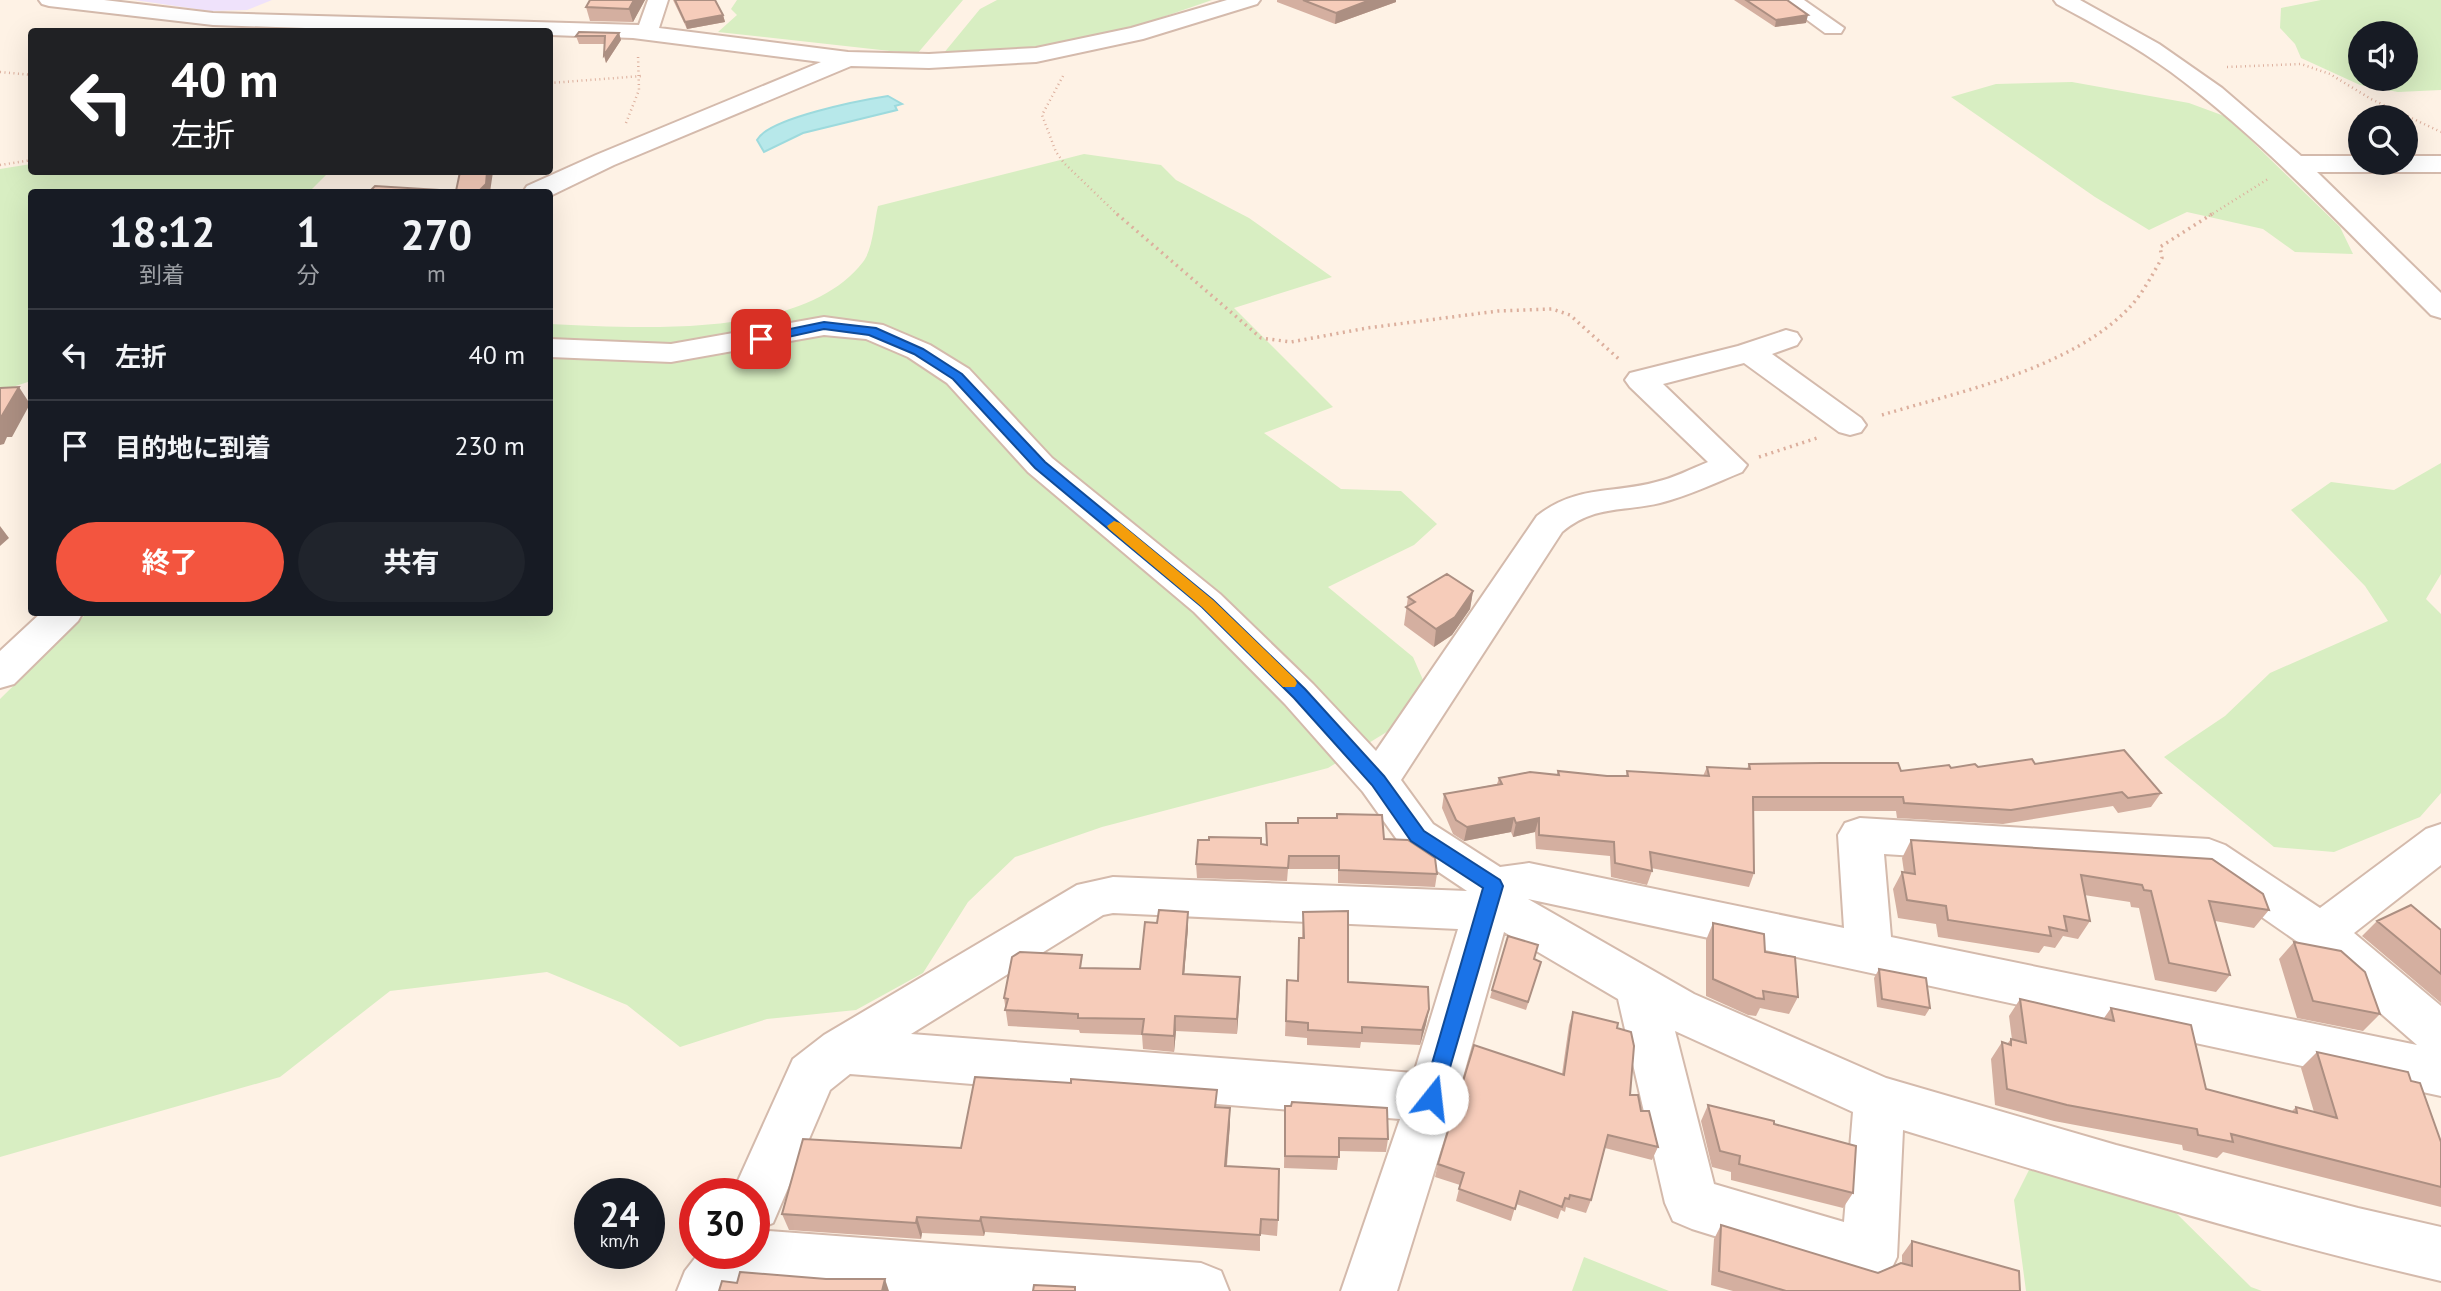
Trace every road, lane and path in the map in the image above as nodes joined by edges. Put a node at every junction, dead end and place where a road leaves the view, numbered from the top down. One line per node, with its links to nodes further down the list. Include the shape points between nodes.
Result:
1 (48, 0): 7 (street, via 213,19)
2 (658, 0): 11 (street)
3 (1250, 0): 12 (street)
4 (1790, 0): 9 (street)
5 (2064, 0): 14 (street)
6 (438, 8): 7 (street)
7 (418, 24): 8 (street)
8 (529, 28)
9 (1833, 28)
10 (553, 29): 11 (street)
11 (640, 32): 13 (street); 17 (path)
12 (1055, 52): 13 (street, via 941,61); 30 (path, via 1066,71 1042,115 1056,152 1125,222 1261,338 1292,342 1498,311 1552,309 1585,326)
13 (848, 59): 20 (street)
14 (2179, 67): 19 (path, via 2301,64 2330,74); 22 (street)
15 (0, 72): 16 (path)
16 (28, 75)
17 (642, 76): 18 (path); 20 (path, via 635,109)
18 (553, 83)
19 (2441, 132)
20 (604, 160): 25 (street)
21 (28, 161): 24 (path)
22 (2292, 164): 23 (street); 26 (street); 31 (path, via 2160,247 2162,258 2127,310 2077,347)
23 (2441, 164)
24 (0, 165)
25 (542, 189)
26 (2441, 309)
27 (1786, 339): 29 (street)
28 (553, 348): 35 (street, via 671,354 824,326 872,331 919,351 958,376 1040,465 1207,603)
29 (1749, 352): 30 (street); 31 (street)
30 (1641, 380): 32 (street)
31 (1850, 425): 32 (path)
32 (1730, 466): 35 (street, via 1659,492 1589,501 1563,510 1549,524)
33 (61, 616): 34 (street)
34 (0, 674)
35 (1378, 781): 37 (street, via 1418,836)
36 (2437, 852): 38 (street)
37 (1490, 898): 39 (street, via 1529,881); 40 (street); 42 (street, via 1093,898); 44 (street)
38 (2321, 933): 39 (street, via 2209,857 1860,835); 41 (street)
39 (1869, 952): 43 (street)
40 (1640, 989): 45 (street); 45 (street, via 1692,1203 1869,1257)
41 (2441, 1036)
42 (842, 1051): 44 (street); 46 (street, via 811,1075)
43 (2441, 1073)
44 (1432, 1098): 50 (street)
45 (1879, 1099): 47 (street, via 2116,1170)
46 (766, 1178)
47 (2441, 1254)
48 (764, 1269): 49 (street)
49 (1201, 1291)
50 (1369, 1291)

